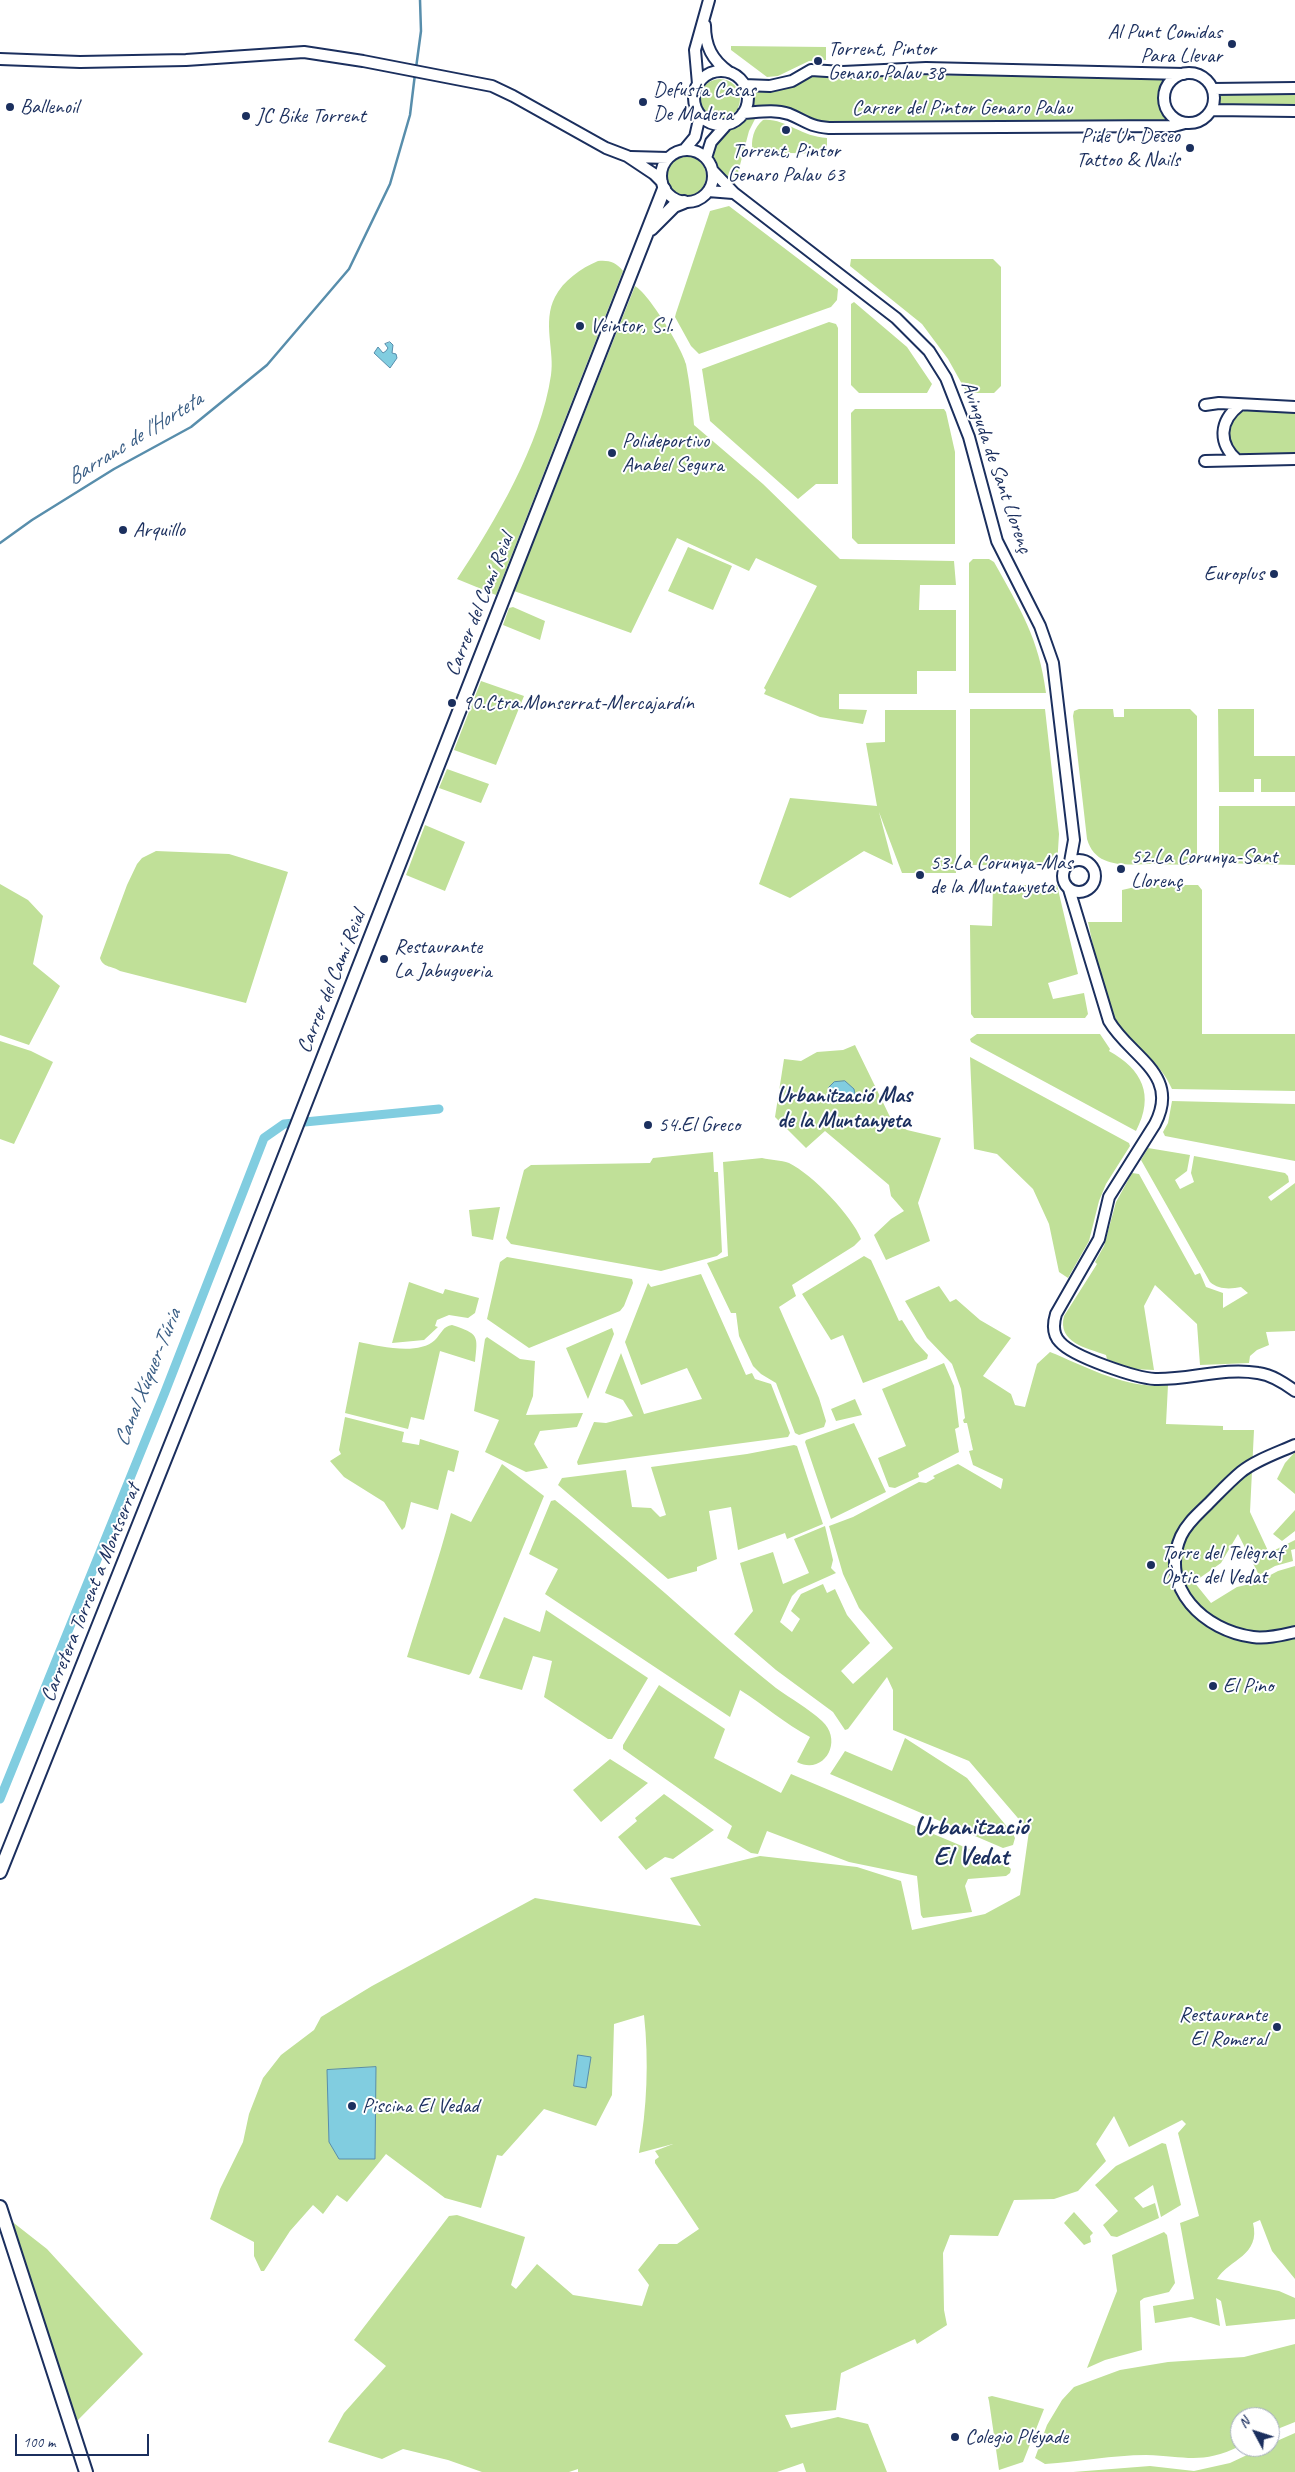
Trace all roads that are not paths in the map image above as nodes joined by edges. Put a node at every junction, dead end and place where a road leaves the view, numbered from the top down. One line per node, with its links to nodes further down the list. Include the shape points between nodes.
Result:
1 (709, 0): 2 (street)
2 (705, 17): 4 (street, via 709,50 720,66); 6 (street, via 695,50)
3 (0, 59): 17 (street, via 177,61 304,52 363,61 492,86 606,148)
4 (730, 73): 6 (street, via 710,73); 7 (street)
5 (1184, 74): 7 (street, Carrer del Pintor Genaro Palau, via 926,68 843,72 811,70 792,81 770,86); 9 (street, via 1203,77); 15 (street, via 1175,77 1167,86 1164,104 1174,119)
6 (698, 84): 13 (street, via 694,103)
7 (744, 85): 12 (street, via 748,96)
8 (1295, 88): 9 (street)
9 (1213, 89): 10 (street)
10 (1212, 110): 11 (street); 15 (street, via 1200,121)
11 (1295, 111)
12 (743, 113): 14 (street); 15 (street, Carrer del Pintor Genaro Palau, via 770,110 829,128)
13 (700, 115): 14 (street, via 709,122); 16 (street, via 695,137)
14 (727, 124): 19 (street, via 711,142)
15 (1185, 124)
16 (685, 150): 18 (street); 19 (street, via 700,153)
17 (627, 156): 18 (street); 21 (street, via 654,174)
18 (668, 158): 21 (street, via 661,174)
19 (706, 158): 20 (street)
20 (713, 171): 22 (street); 23 (street, Avinguda de Sant Llorenç)
21 (663, 185): 24 (street, via 676,200); 25 (main road, Carrer del Camí Reial)
22 (708, 191): 23 (street); 24 (street, via 699,199)
23 (734, 193): 32 (street, Avinguda de Sant Llorenç, via 896,318 929,351 946,378 969,437 995,535 1040,626 1053,663)
24 (684, 202): 25 (main road, Carrer del Camí Reial, via 674,206)
25 (649, 230): 38 (main road, Carrer del Camí Reial)
26 (1205, 405): 27 (street)
27 (1240, 405): 28 (street); 30 (street, via 1229,415 1223,429 1223,443)
28 (1295, 407)
29 (1295, 459): 30 (street)
30 (1237, 460): 31 (street)
31 (1205, 462)
32 (1074, 840): 33 (street, Avinguda de Sant Llorenç); 34 (street, Avinguda de Sant Llorenç)
33 (1085, 860): 34 (street); 36 (street, via 1093,867 1096,877)
34 (1070, 862): 35 (street, via 1063,877)
35 (1070, 889): 36 (street); 37 (street)
36 (1086, 890): 37 (street)
37 (1077, 912): 39 (street, via 1109,1021 1121,1039 1158,1077 1163,1097 1156,1124 1110,1198 1100,1239 1056,1314 1055,1335 1060,1344 1128,1375 1157,1379 1242,1371 1270,1376)
38 (304, 1108): 42 (main road, Carretera Torrent a Montserrat)
39 (1295, 1391)
40 (1295, 1445): 41 (street, via 1240,1472 1197,1514 1181,1536 1176,1566 1183,1594 1215,1626 1256,1637)
41 (1295, 1632)
42 (0, 1872)
43 (0, 2207): 44 (main road)
44 (86, 2472)

